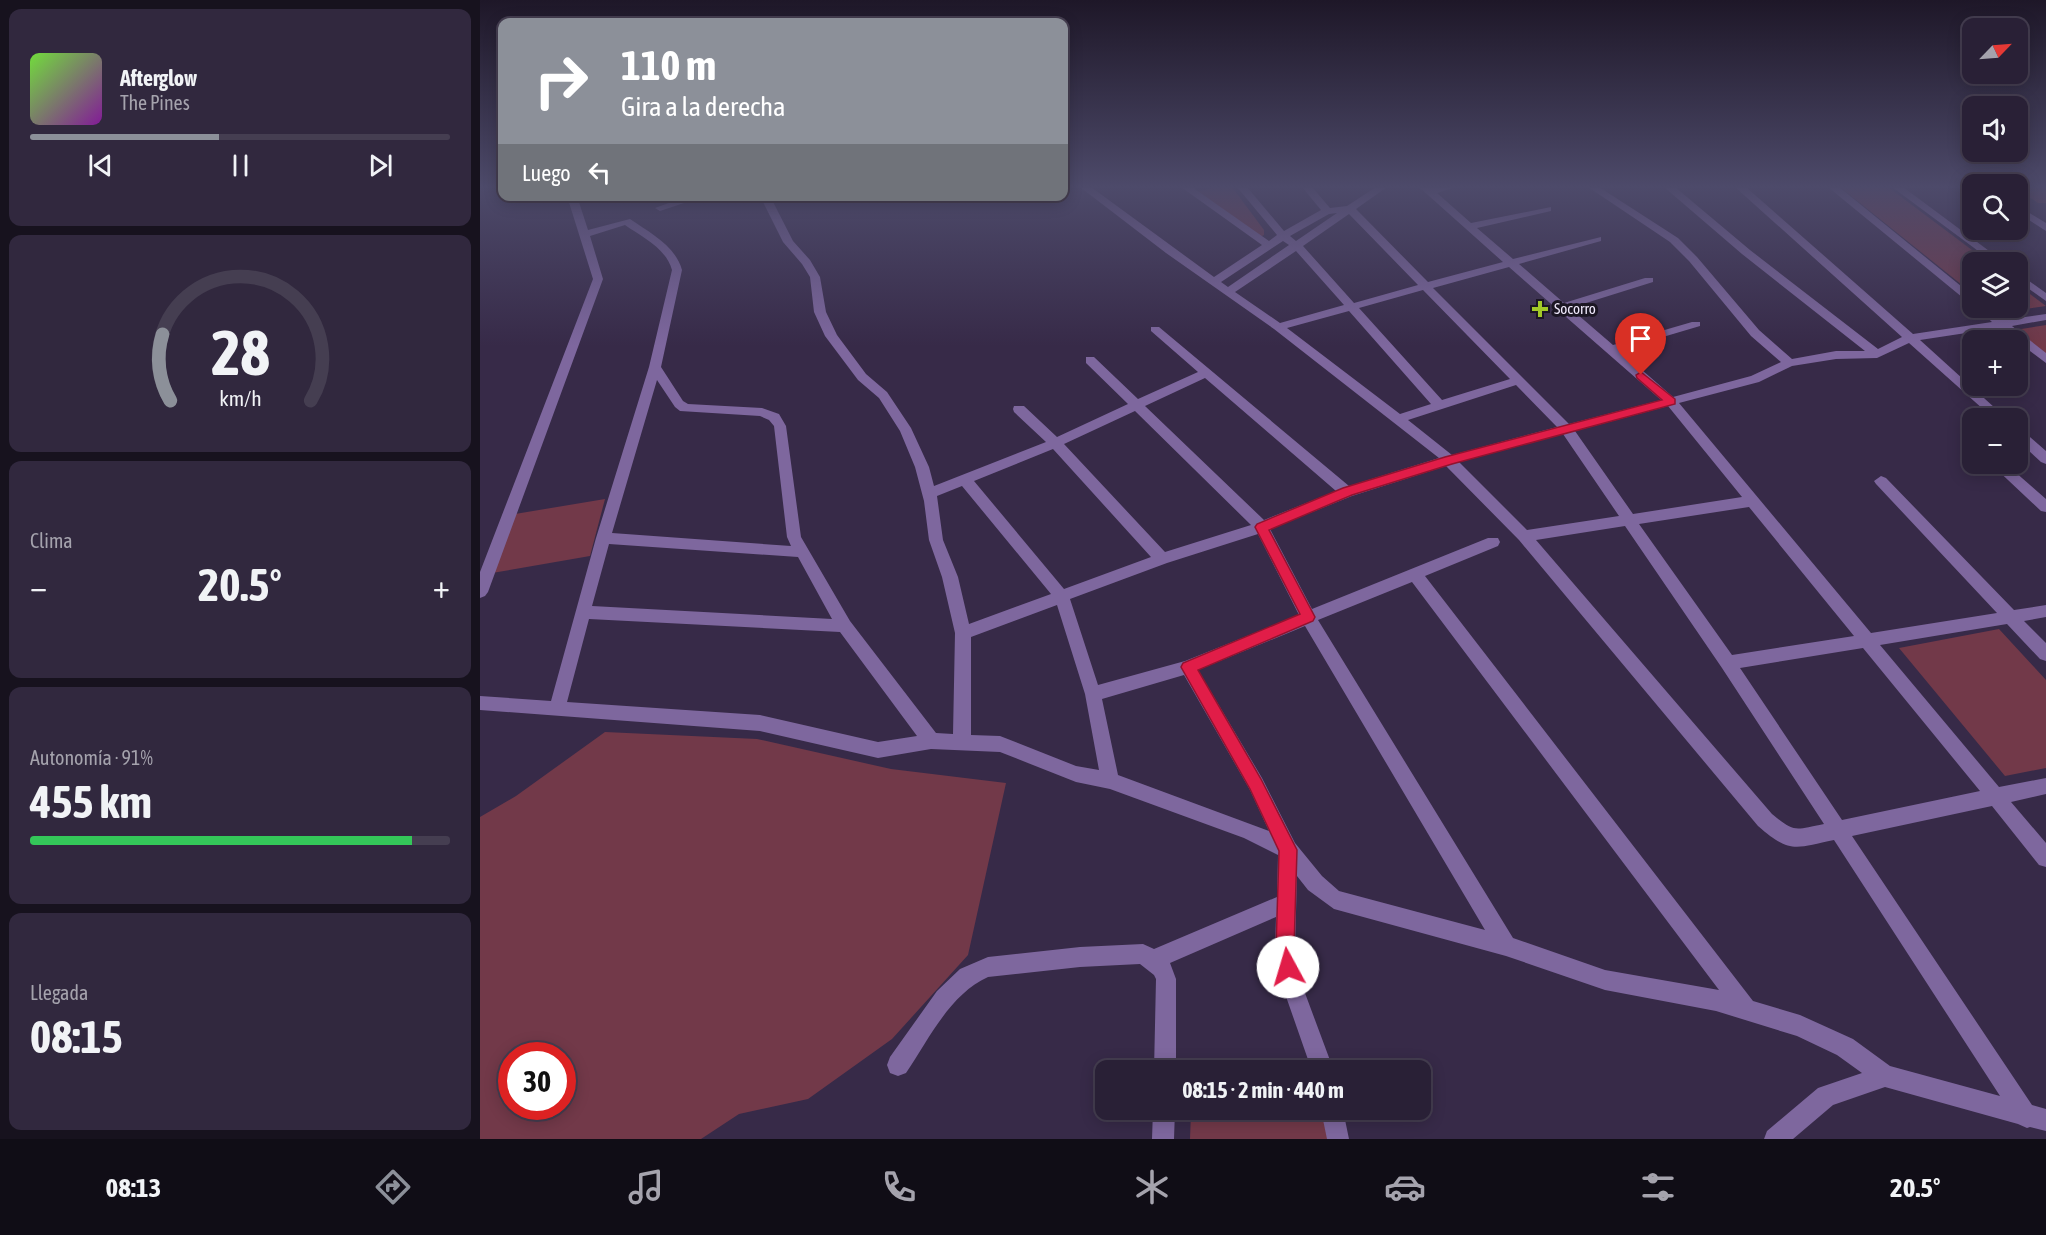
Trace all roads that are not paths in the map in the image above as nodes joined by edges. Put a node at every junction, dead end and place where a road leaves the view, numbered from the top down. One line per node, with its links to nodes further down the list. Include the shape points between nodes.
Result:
1 (587, 240): 71 (street, via 598,279)
2 (652, 240): 42 (street, via 677,263)
3 (787, 240): 60 (street, via 815,277 820,312 831,336 856,371 884,395 906,431)
4 (1156, 240): 22 (street)
5 (1262, 240): 17 (street)
6 (1278, 240): 17 (street)
7 (1289, 240): 18 (street)
8 (1305, 240): 18 (street)
9 (1381, 240): 24 (street)
10 (1487, 240): 20 (street)
11 (1593, 240): 20 (street)
12 (1674, 240): 41 (street, via 1755,333)
13 (1732, 240): 38 (street)
14 (1800, 240): 36 (street)
15 (1898, 240): 26 (street)
16 (1969, 240): 19 (street)
17 (1270, 246): 22 (street)
18 (1297, 246): 25 (street); 28 (street)
19 (1985, 252)
20 (1513, 263): 24 (street); 29 (street)
21 (1648, 280): 29 (street)
22 (1215, 281): 25 (street)
23 (2028, 284): 27 (street)
24 (1427, 286): 28 (street); 44 (street)
25 (1228, 292): 34 (street)
26 (1962, 292)
27 (2046, 298)
28 (1351, 306): 34 (street); 47 (street)
29 (1563, 307): 37 (street)
30 (2046, 316): 32 (street)
31 (1995, 318): 32 (street)
32 (2002, 323): 36 (street); 39 (street)
33 (1696, 324): 37 (street)
34 (1278, 327): 50 (street)
35 (1155, 329): 43 (street)
36 (1910, 338): 38 (street); 48 (street)
37 (1611, 349): 45 (street)
38 (1877, 354): 41 (street, via 1836,355)
39 (2046, 359)
40 (1090, 360): 46 (street)
41 (1789, 363): 45 (street, via 1755,379)
42 (655, 367): 66 (street); 68 (street, via 685,408 762,412 774,417 780,426 794,537)
43 (1206, 373): 46 (street); 59 (street)
44 (1519, 380): 47 (street); 51 (street)
45 (1671, 402): 51 (street); 61 (street)
46 (1134, 405): 52 (street); 64 (street)
47 (1440, 406): 50 (street)
48 (1989, 408)
49 (1019, 409): 52 (street)
50 (1398, 419): 55 (street)
51 (1567, 430): 55 (street); 63 (street)
52 (1055, 443): 57 (street); 69 (street)
53 (2028, 443): 54 (street)
54 (2046, 459)
55 (1449, 460): 59 (street); 65 (street)
56 (2009, 474): 62 (street)
57 (966, 481): 60 (street); 72 (street)
58 (1881, 481): 76 (street)
59 (1347, 492): 64 (street)
60 (929, 494): 78 (street, via 936,540 950,577)
61 (1752, 501): 63 (street); 79 (street)
62 (2046, 507)
63 (1629, 519): 65 (street); 81 (street)
64 (1262, 527): 69 (street); 75 (street)
65 (1524, 536): 91 (street, via 1774,829 1795,838)
66 (603, 538): 68 (street); 74 (street)
67 (1493, 542): 70 (street)
68 (802, 552): 77 (street)
69 (1162, 559): 72 (street)
70 (1414, 573): 75 (street); 97 (street)
71 (480, 592)
72 (1062, 597): 78 (street); 83 (street)
73 (2046, 611): 76 (street)
74 (583, 612): 77 (street); 85 (street)
75 (1308, 617): 82 (street); 95 (street)
76 (2010, 617): 79 (street); 80 (street)
77 (844, 626): 86 (street)
78 (963, 633): 87 (street)
79 (1867, 640): 81 (street); 90 (street)
80 (2046, 654)
81 (1728, 663): 91 (street)
82 (1188, 667): 83 (street); 92 (street, via 1256,784)
83 (1093, 694): 88 (street)
84 (480, 703): 85 (street)
85 (557, 708): 86 (street, via 760,723 878,750)
86 (930, 741): 87 (street)
87 (962, 741): 88 (street, via 1000,744 1076,774)
88 (1110, 781): 92 (street, via 1214,817)
89 (2046, 786): 90 (street)
90 (1995, 796): 91 (street); 93 (street)
91 (1839, 828): 102 (street)
92 (1288, 850): 94 (street); 95 (street, via 1334,899)
93 (2046, 858)
94 (1286, 903): 96 (street); 99 (street, via 1285,949 1292,985)
95 (1506, 946): 97 (street, via 1605,980)
96 (1153, 960): 98 (street, via 1166,979); 100 (street, via 1143,954 988,967 967,976 944,998)
97 (1746, 1009): 101 (street, via 1800,1026 1836,1043)
98 (1165, 1060)
99 (1319, 1060)
100 (898, 1065)
101 (1885, 1076): 102 (street); 107 (street, via 1826,1096)
102 (2036, 1119)
103 (1164, 1120): 105 (street)
104 (1334, 1120): 106 (street)
105 (1163, 1139)
106 (1338, 1139)
107 (1775, 1139)

